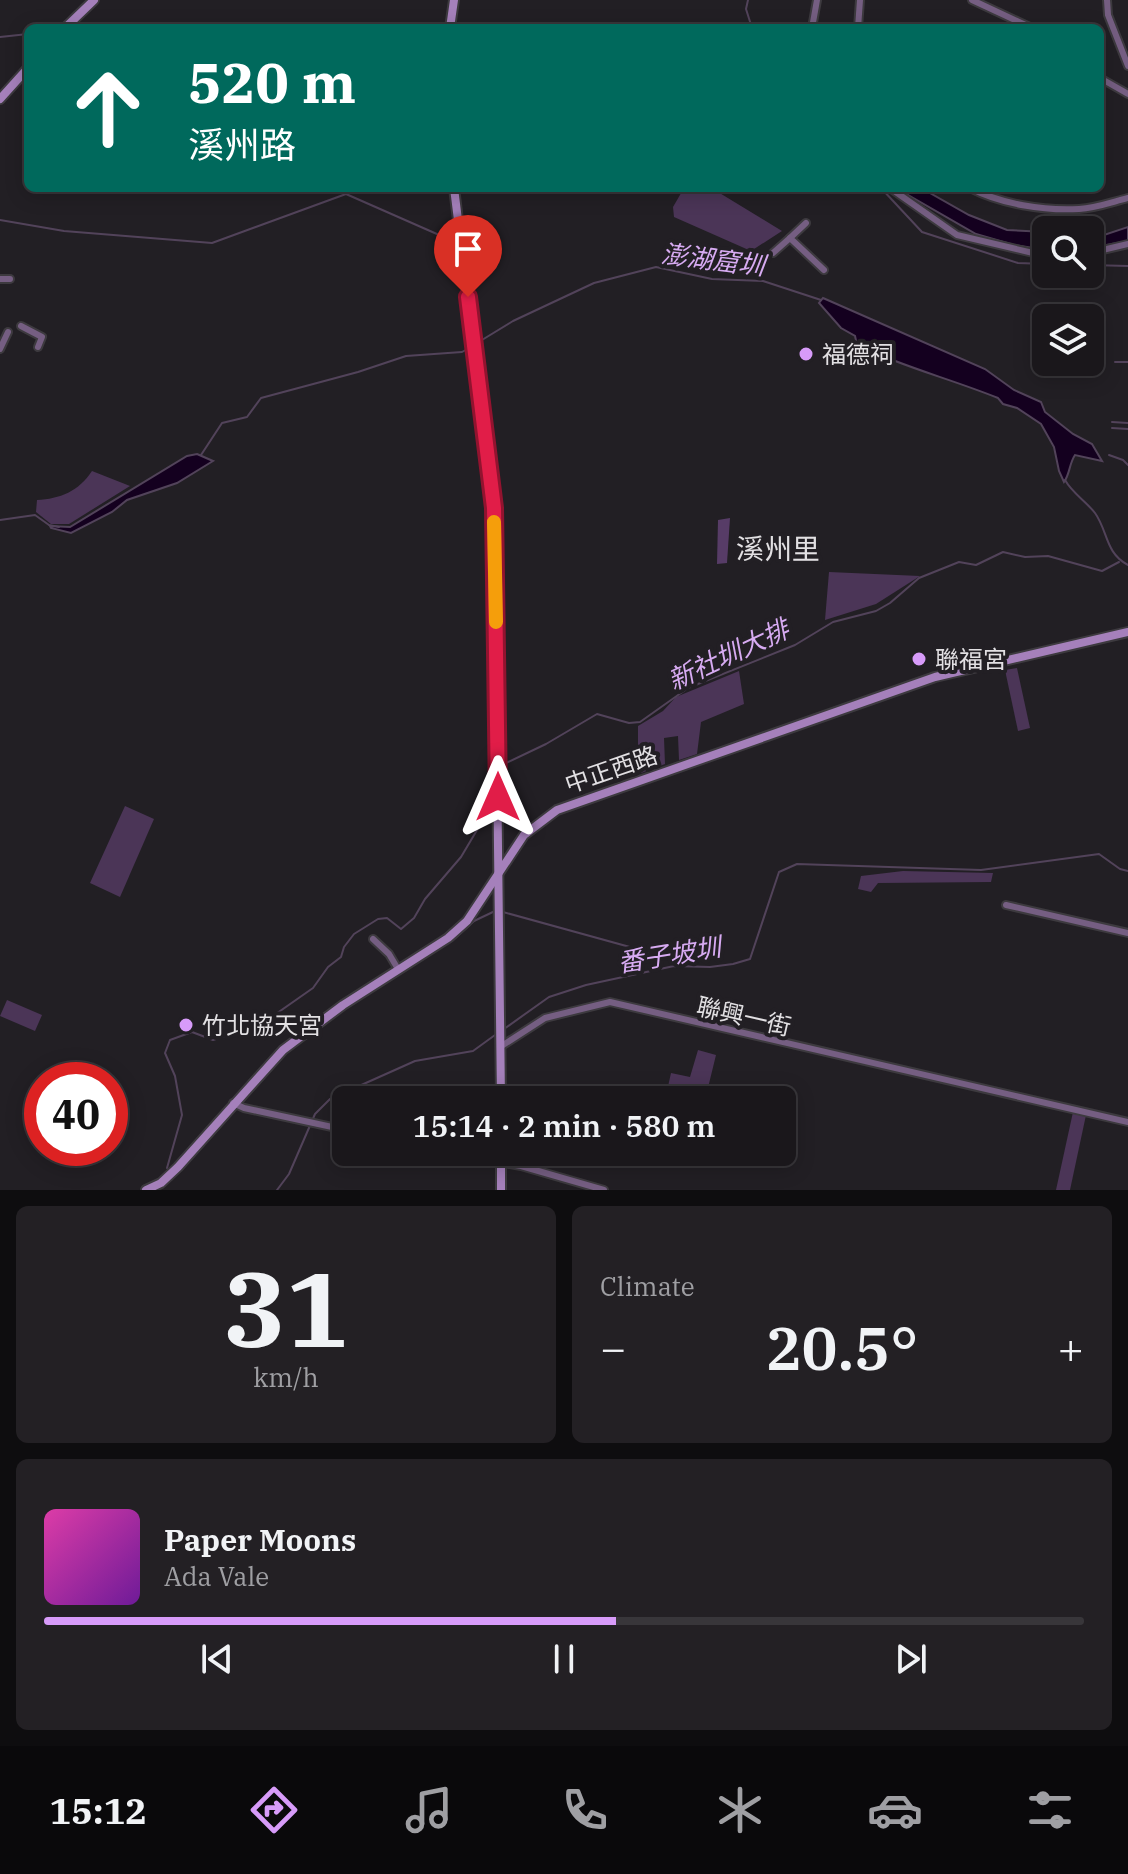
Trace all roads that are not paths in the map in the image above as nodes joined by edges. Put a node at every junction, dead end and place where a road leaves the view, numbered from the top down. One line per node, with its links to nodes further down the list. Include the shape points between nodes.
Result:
1 (94, 0): 7 (main road)
2 (454, 0): 8 (main road)
3 (817, 0): 9 (street)
4 (860, 0): 10 (street)
5 (972, 0): 11 (street)
6 (1107, 0): 12 (street)
7 (69, 24)
8 (451, 24)
9 (813, 24)
10 (858, 24)
11 (1023, 24)
12 (1128, 66)
13 (24, 72): 16 (main road)
14 (1104, 80): 15 (street)
15 (1128, 94)
16 (0, 99)
17 (455, 192): 35 (main road, via 493,498)
18 (896, 192): 26 (street, via 957,235)
19 (983, 192): 20 (street, via 1017,203 1079,209)
20 (1128, 198)
21 (806, 223): 22 (street)
22 (790, 238): 25 (street); 27 (street)
23 (1128, 244): 24 (street)
24 (1104, 250)
25 (773, 253)
26 (1032, 253)
27 (824, 270)
28 (0, 279): 29 (street)
29 (10, 279)
30 (21, 326): 32 (street, via 42,337)
31 (8, 332): 33 (street)
32 (38, 347)
33 (0, 349)
34 (1128, 632): 35 (main road, 中正西路, via 935,677 568,804 524,835)
35 (499, 873): 39 (main road, 中正西路, via 467,921); 40 (main road)
36 (1006, 905): 37 (street)
37 (1128, 933)
38 (373, 939): 39 (street)
39 (398, 969): 42 (main road, 中正西路, via 300,1036)
40 (500, 1047): 41 (main road); 43 (street, 聯興一街, via 545,1018 610,1002)
41 (501, 1086)
42 (233, 1103): 44 (street); 47 (main road, 中正西路, via 178,1167)
43 (1128, 1122)
44 (332, 1127)
45 (501, 1166): 48 (main road)
46 (521, 1166): 49 (street)
47 (146, 1190)
48 (501, 1190)
49 (604, 1190)

